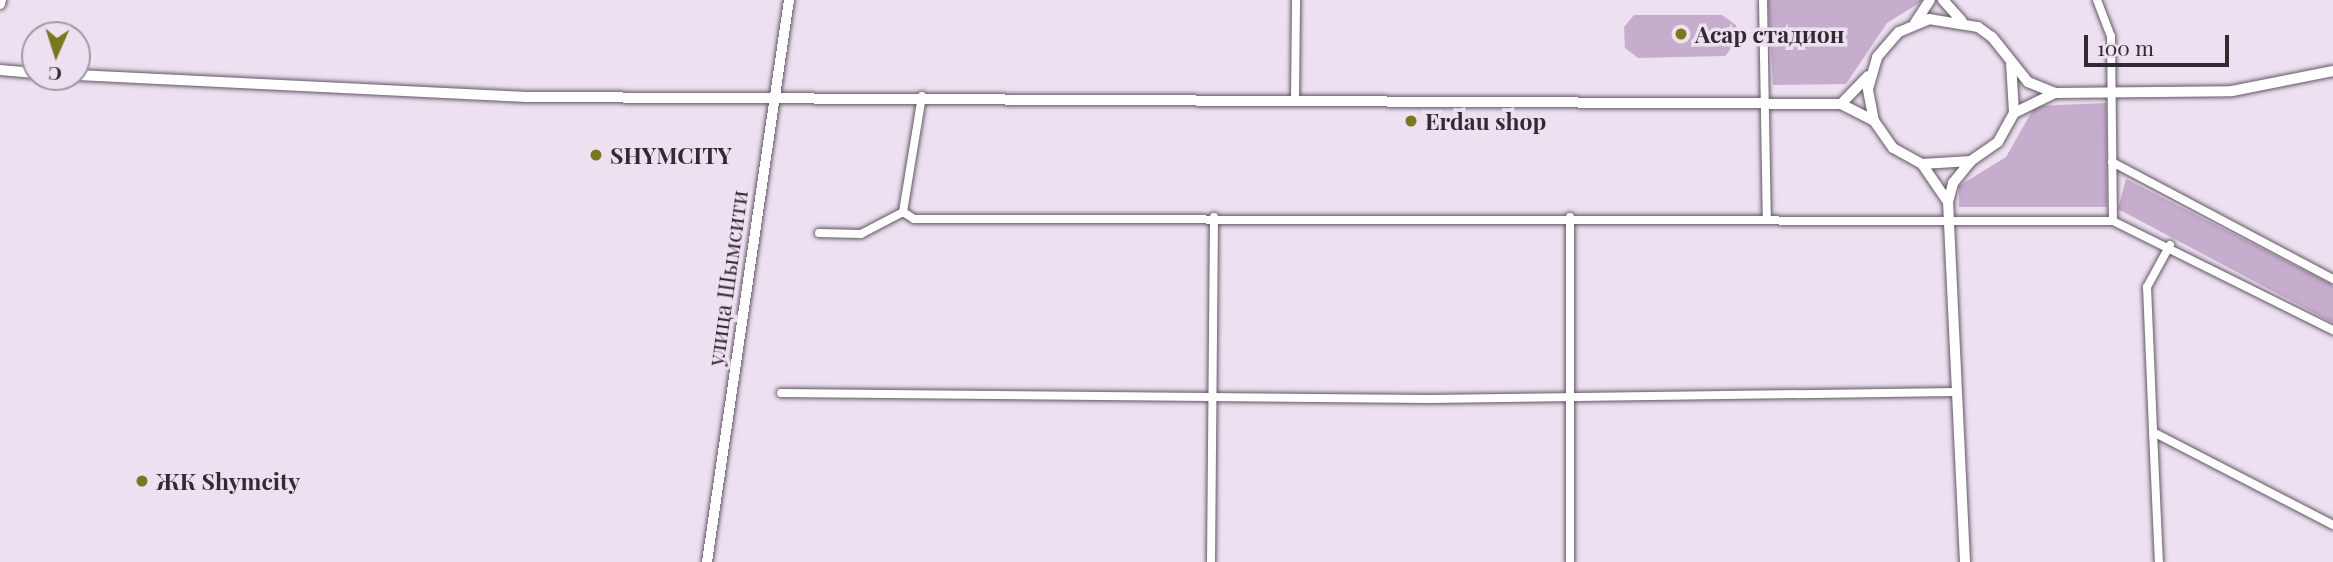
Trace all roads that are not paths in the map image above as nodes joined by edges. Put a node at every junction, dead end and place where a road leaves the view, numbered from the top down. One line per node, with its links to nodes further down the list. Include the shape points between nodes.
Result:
1 (789, 0): 17 (main road, улица Шымсити)
2 (1296, 0): 19 (street)
3 (1763, 0): 20 (street)
4 (1930, 0): 8 (street)
5 (1944, 0): 7 (street)
6 (2097, 0): 16 (street, via 2111,36)
7 (1963, 21): 8 (street); 9 (street, via 1992,37)
8 (1913, 24): 13 (street, via 1886,43)
9 (2011, 62): 15 (street, via 2028,82); 22 (street)
10 (0, 70): 12 (street)
11 (2333, 71): 16 (street, via 2232,91)
12 (21, 72)
13 (1871, 72): 21 (street); 23 (street)
14 (91, 76): 17 (street, via 526,97)
15 (2055, 93): 16 (street); 22 (street)
16 (2112, 95): 25 (street)
17 (775, 96): 18 (street); 44 (main road, улица Шымсити)
18 (922, 96): 19 (street); 28 (street)
19 (1295, 100): 20 (street)
20 (1765, 104): 21 (street); 31 (street)
21 (1841, 104): 23 (street)
22 (2014, 113): 24 (street, via 1998,142)
23 (1874, 121): 26 (street, via 1893,148)
24 (1971, 161): 26 (street); 27 (street, via 1953,183)
25 (2112, 162): 33 (street); 36 (street)
26 (1922, 164): 27 (street)
27 (1948, 202): 32 (street)
28 (903, 212): 30 (street, via 914,219); 34 (street, via 861,234)
29 (1570, 217): 30 (street); 31 (street); 41 (street)
30 (1214, 218): 40 (street)
31 (1767, 219): 32 (street)
32 (1950, 221): 33 (street); 38 (street)
33 (2113, 221): 35 (street)
34 (819, 233)
35 (2170, 245): 37 (street); 42 (street, via 2147,287)
36 (2333, 279)
37 (2333, 330)
38 (1956, 392): 41 (street); 47 (street)
39 (780, 393): 40 (street)
40 (1213, 396): 41 (street); 45 (street)
41 (1569, 397): 46 (street)
42 (2153, 432): 43 (street); 48 (street)
43 (2333, 525)
44 (707, 562)
45 (1210, 562)
46 (1570, 562)
47 (1965, 562)
48 (2159, 562)

